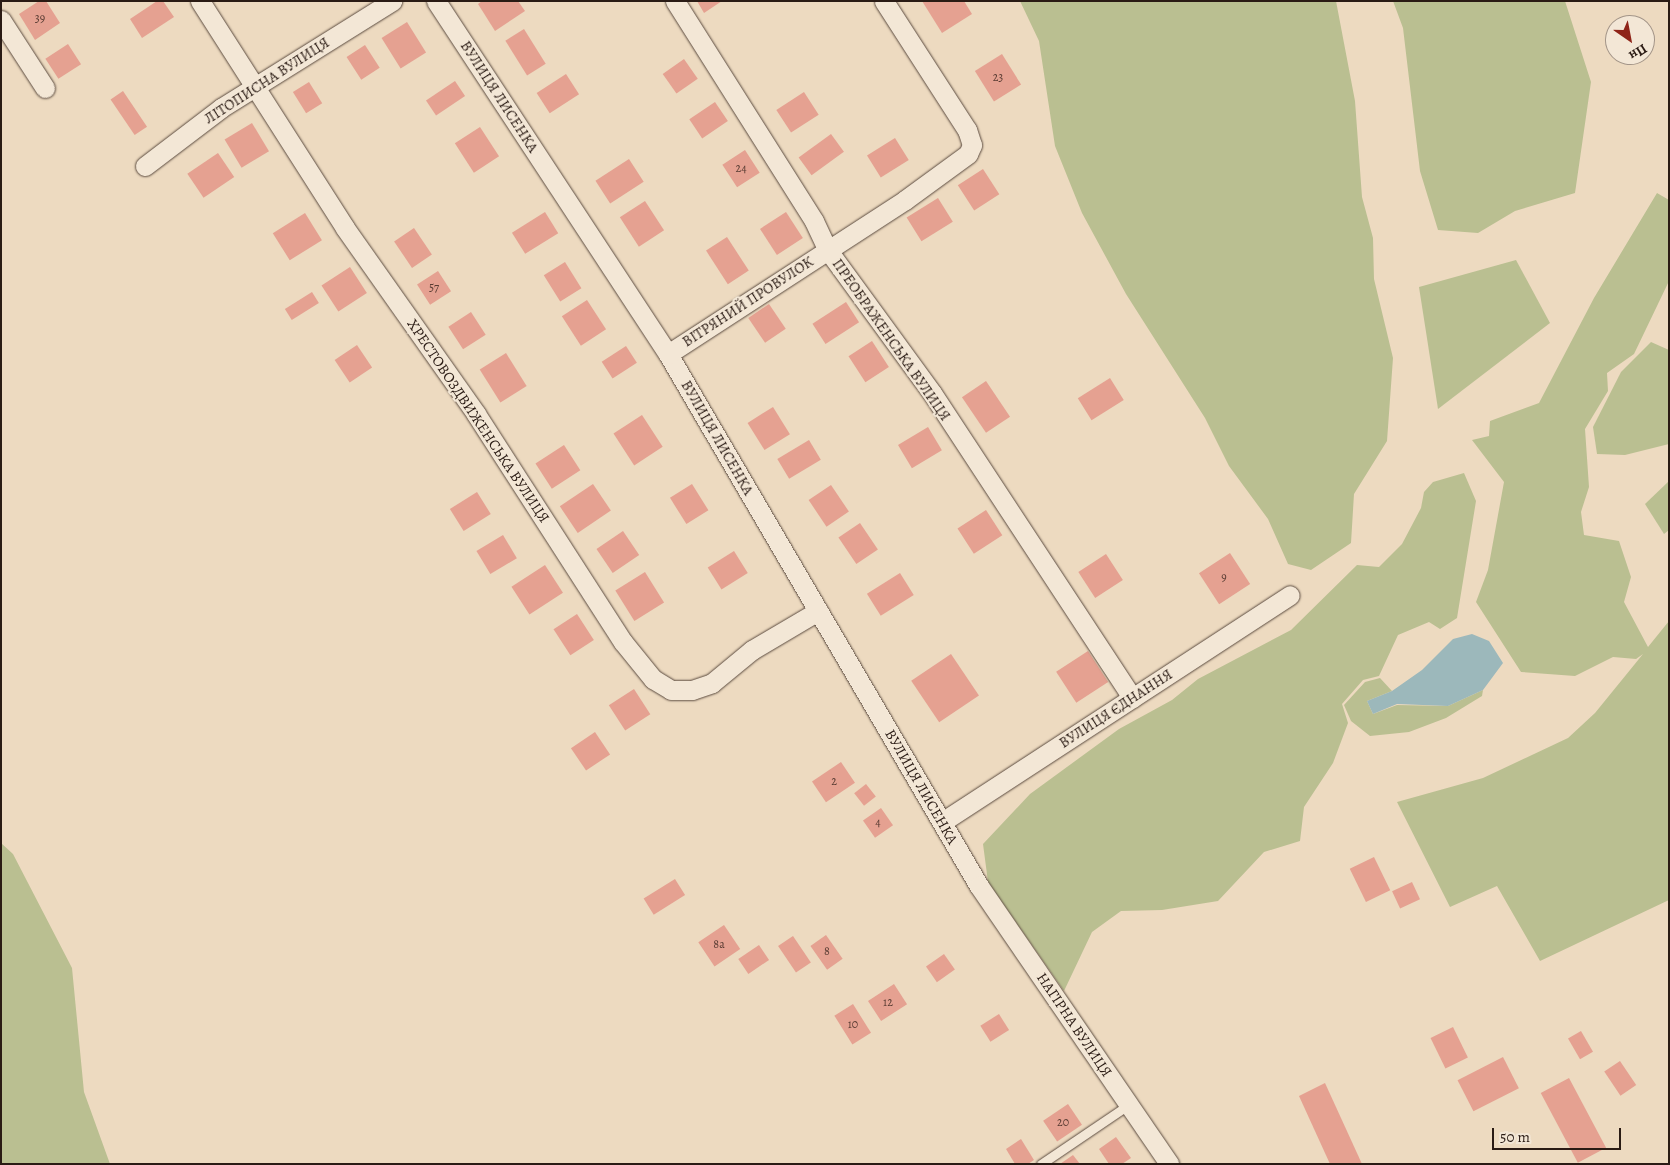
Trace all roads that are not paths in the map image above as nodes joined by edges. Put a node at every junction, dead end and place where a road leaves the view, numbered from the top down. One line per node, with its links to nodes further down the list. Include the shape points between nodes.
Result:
1 (200, 1): 8 (street, ХРЕСТОВОЗДВИЖЕНСЬКА ВУЛИЦЯ)
2 (392, 1): 8 (street, ЛІТОПИСНА ВУЛИЦЯ)
3 (436, 1): 11 (street, ВУЛИЦЯ ЛИСЕНКА)
4 (675, 1): 10 (street, ПРЕОБРАЖЕНСЬКА ВУЛИЦЯ, via 814,221)
5 (884, 1): 10 (street, ВІТРЯНИЙ ПРОВУЛОК, via 972,144 968,154 905,200)
6 (1, 20): 7 (street)
7 (45, 88)
8 (254, 88): 9 (street, ЛІТОПИСНА ВУЛИЦЯ); 13 (street, ХРЕСТОВОЗДВИЖЕНСЬКА ВУЛИЦЯ, via 345,228 476,414 622,642 653,679 672,690 692,690 712,683 752,650)
9 (145, 166)
10 (827, 249): 11 (street, ВІТРЯНИЙ ПРОВУЛОК); 14 (street, ПРЕОБРАЖЕНСЬКА ВУЛИЦЯ, via 932,393)
11 (668, 354): 13 (street, ВУЛИЦЯ ЛИСЕНКА)
12 (1290, 595): 14 (street, ВУЛИЦЯ ЄДНАННЯ)
13 (818, 612): 15 (street, ВУЛИЦЯ ЛИСЕНКА)
14 (1132, 698): 15 (street, ВУЛИЦЯ ЄДНАННЯ)
15 (942, 822): 16 (street, ВУЛИЦЯ ЛИСЕНКА)
16 (979, 886): 17 (street, НАГІРНА ВУЛИЦЯ)
17 (1128, 1104): 18 (lane); 19 (street, НАГІРНА ВУЛИЦЯ)
18 (1041, 1164)
19 (1169, 1164)

